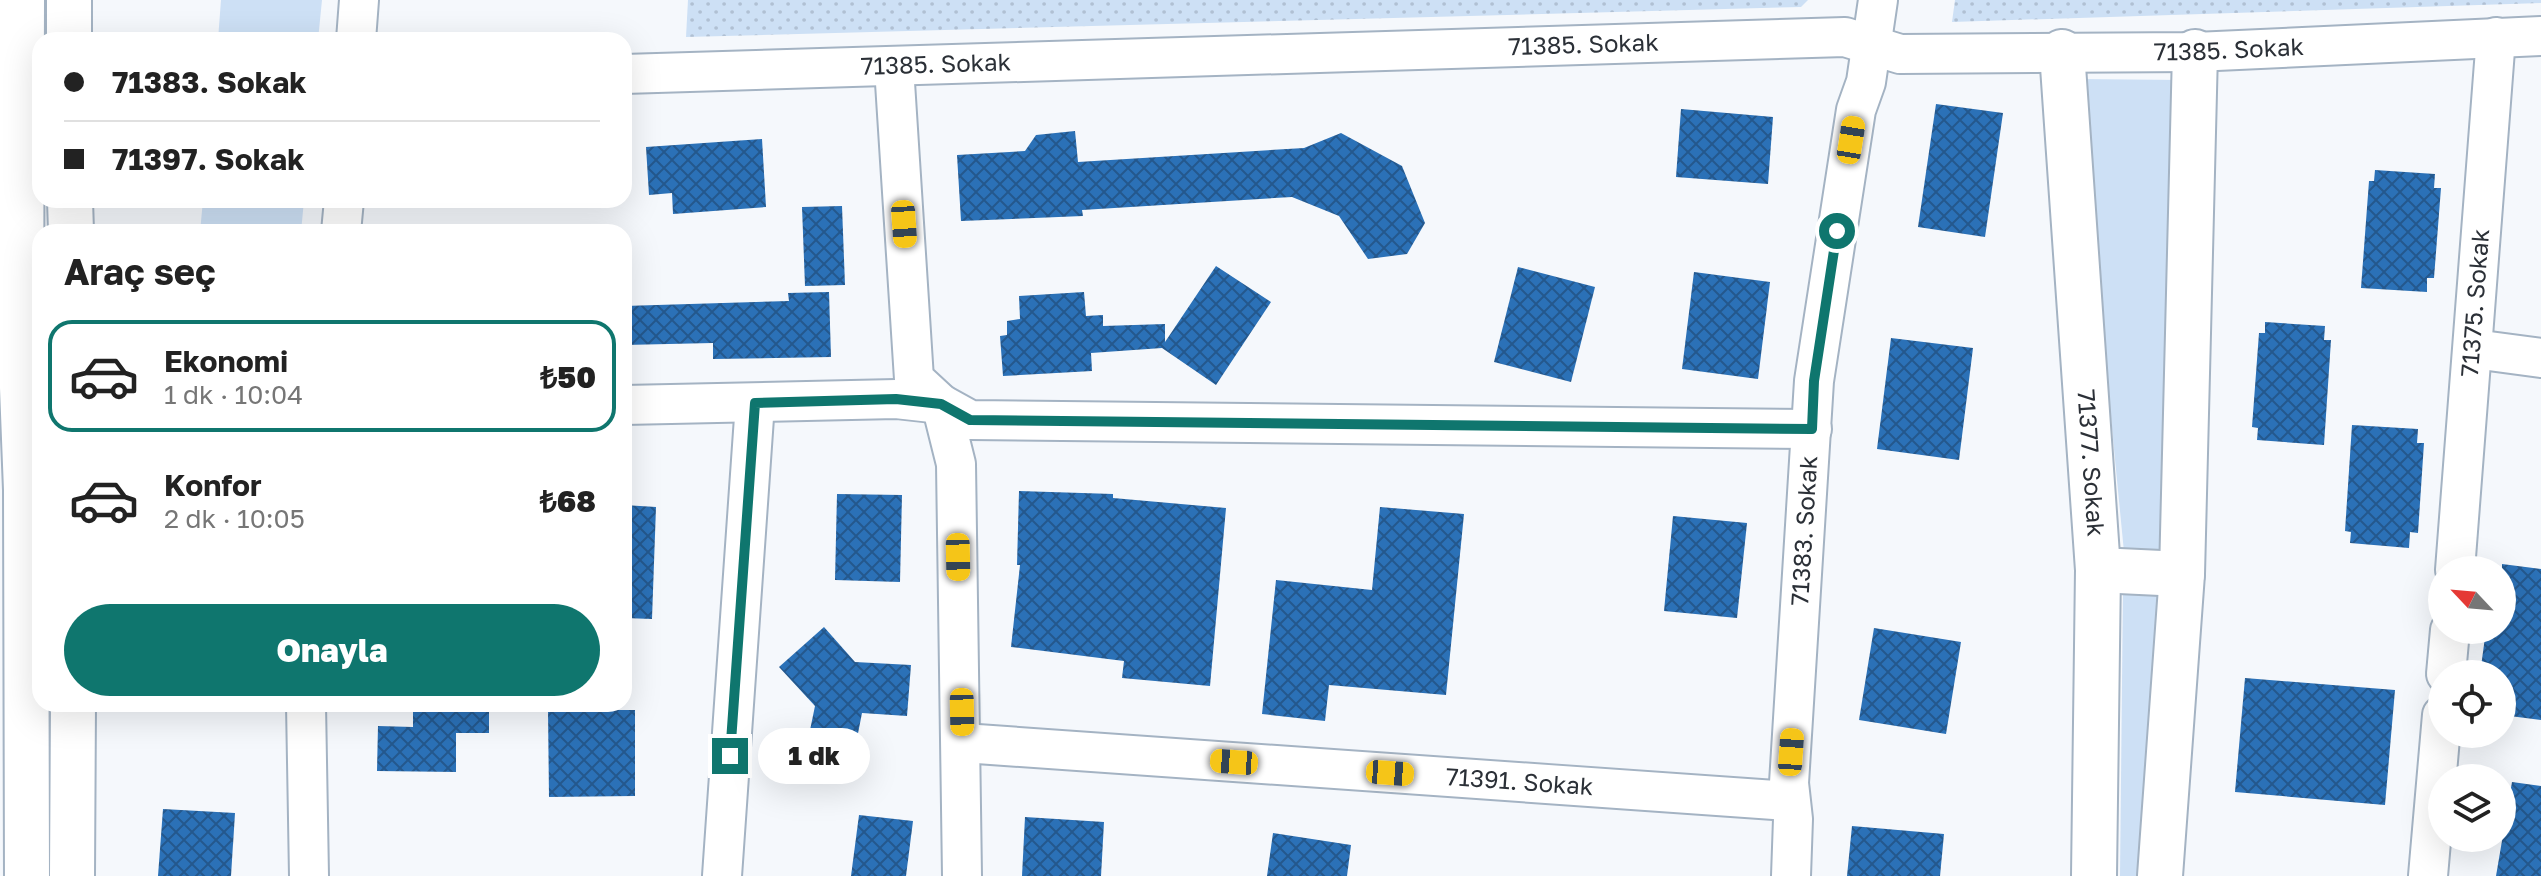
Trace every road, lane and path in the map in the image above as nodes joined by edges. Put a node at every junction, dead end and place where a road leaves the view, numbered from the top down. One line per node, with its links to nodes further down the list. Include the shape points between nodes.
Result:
1 (22, 0): 14 (street)
2 (69, 0): 5 (street)
3 (359, 0): 6 (street)
4 (1878, 0): 9 (street, 71383. Sokak)
5 (69, 32)
6 (357, 32)
7 (2541, 36): 8 (street, 71385. Sokak)
8 (2496, 37): 11 (street, 71385. Sokak); 15 (street, 71375. Sokak)
9 (1873, 46): 10 (street, 71385. Sokak, via 1900,54); 12 (street, 71385. Sokak, via 1845,37); 20 (street, 71383. Sokak, via 1851,140 1814,381)
10 (2062, 52): 11 (street, 71385. Sokak); 22 (street, 71377. Sokak)
11 (2195, 52): 23 (street)
12 (894, 67): 13 (street, 71385. Sokak); 18 (street, via 914,379)
13 (632, 74)
14 (25, 337): 24 (street)
15 (2474, 349): 16 (street); 21 (street, 71375. Sokak)
16 (2541, 358)
17 (755, 403): 18 (street, via 896,399); 19 (street); 33 (street)
18 (941, 404): 20 (street, via 970,420); 27 (street, via 956,464)
19 (632, 405)
20 (1812, 429): 29 (street, 71383. Sokak)
21 (2456, 556)
22 (2098, 570): 23 (street); 36 (street, 71377. Sokak)
23 (2182, 574): 37 (street)
24 (13, 646): 30 (street)
25 (73, 712): 31 (street)
26 (306, 712): 32 (street)
27 (963, 743): 29 (street, 71391. Sokak); 34 (street)
28 (2439, 748): 38 (street)
29 (1789, 801): 35 (street, 71383. Sokak)
30 (27, 876)
31 (72, 876)
32 (309, 876)
33 (722, 876)
34 (962, 876)
35 (1791, 876)
36 (2094, 876)
37 (2160, 876)
38 (2428, 876)

